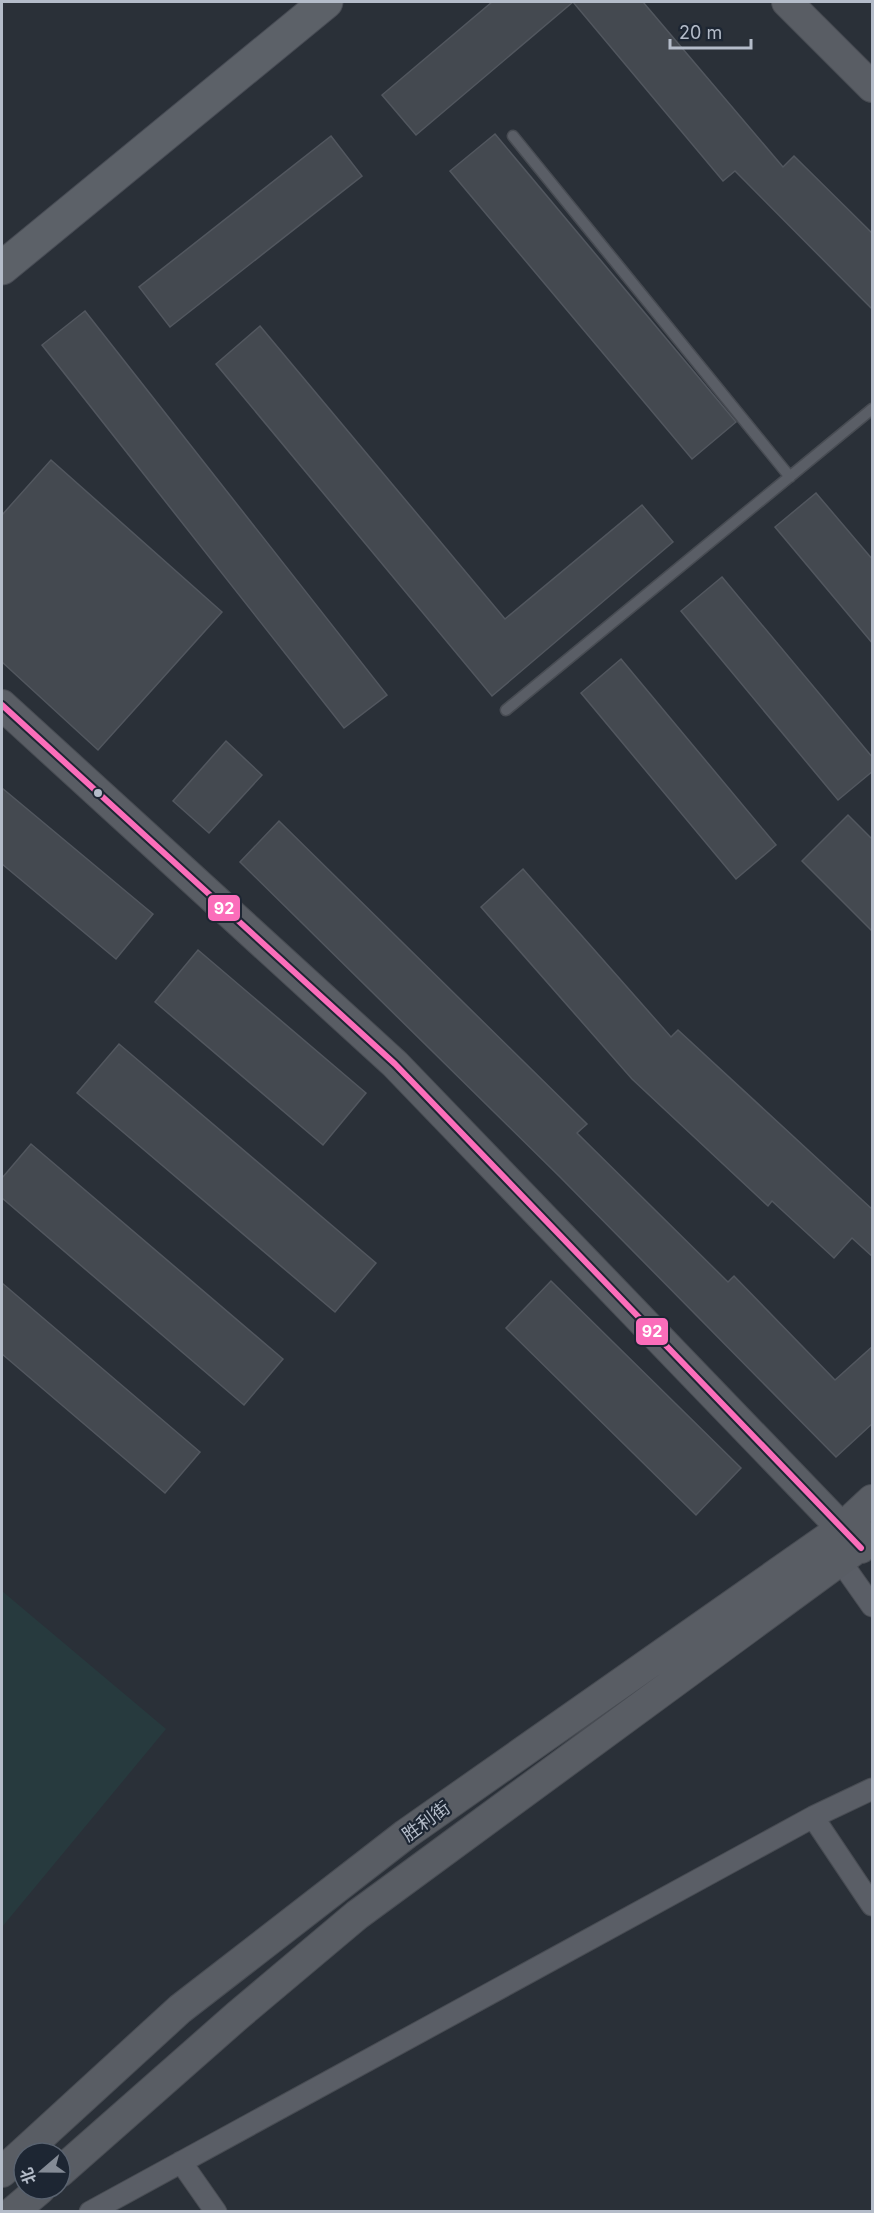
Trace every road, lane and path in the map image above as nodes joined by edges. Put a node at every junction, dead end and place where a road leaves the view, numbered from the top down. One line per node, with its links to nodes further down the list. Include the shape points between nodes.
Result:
1 (326, 2): 5 (main road)
2 (787, 2): 3 (street)
3 (873, 87)
4 (513, 136): 7 (lane)
5 (2, 268)
6 (873, 408): 7 (lane)
7 (790, 477): 9 (lane)
8 (2, 705): 11 (street, via 395,1064)
9 (506, 710)
10 (873, 1500): 11 (street, 胜利街)
11 (854, 1544): 12 (street); 16 (street, 胜利街, via 357,1915); 18 (street, 胜利街, via 406,1834 180,2009)
12 (873, 1606)
13 (873, 1789): 14 (street)
14 (813, 1817): 15 (street); 17 (street)
15 (870, 1895)
16 (72, 2161)
17 (181, 2162): 21 (street); 22 (street)
18 (2, 2172)
19 (25, 2201): 20 (street)
20 (13, 2211)
21 (90, 2211)
22 (216, 2211)

